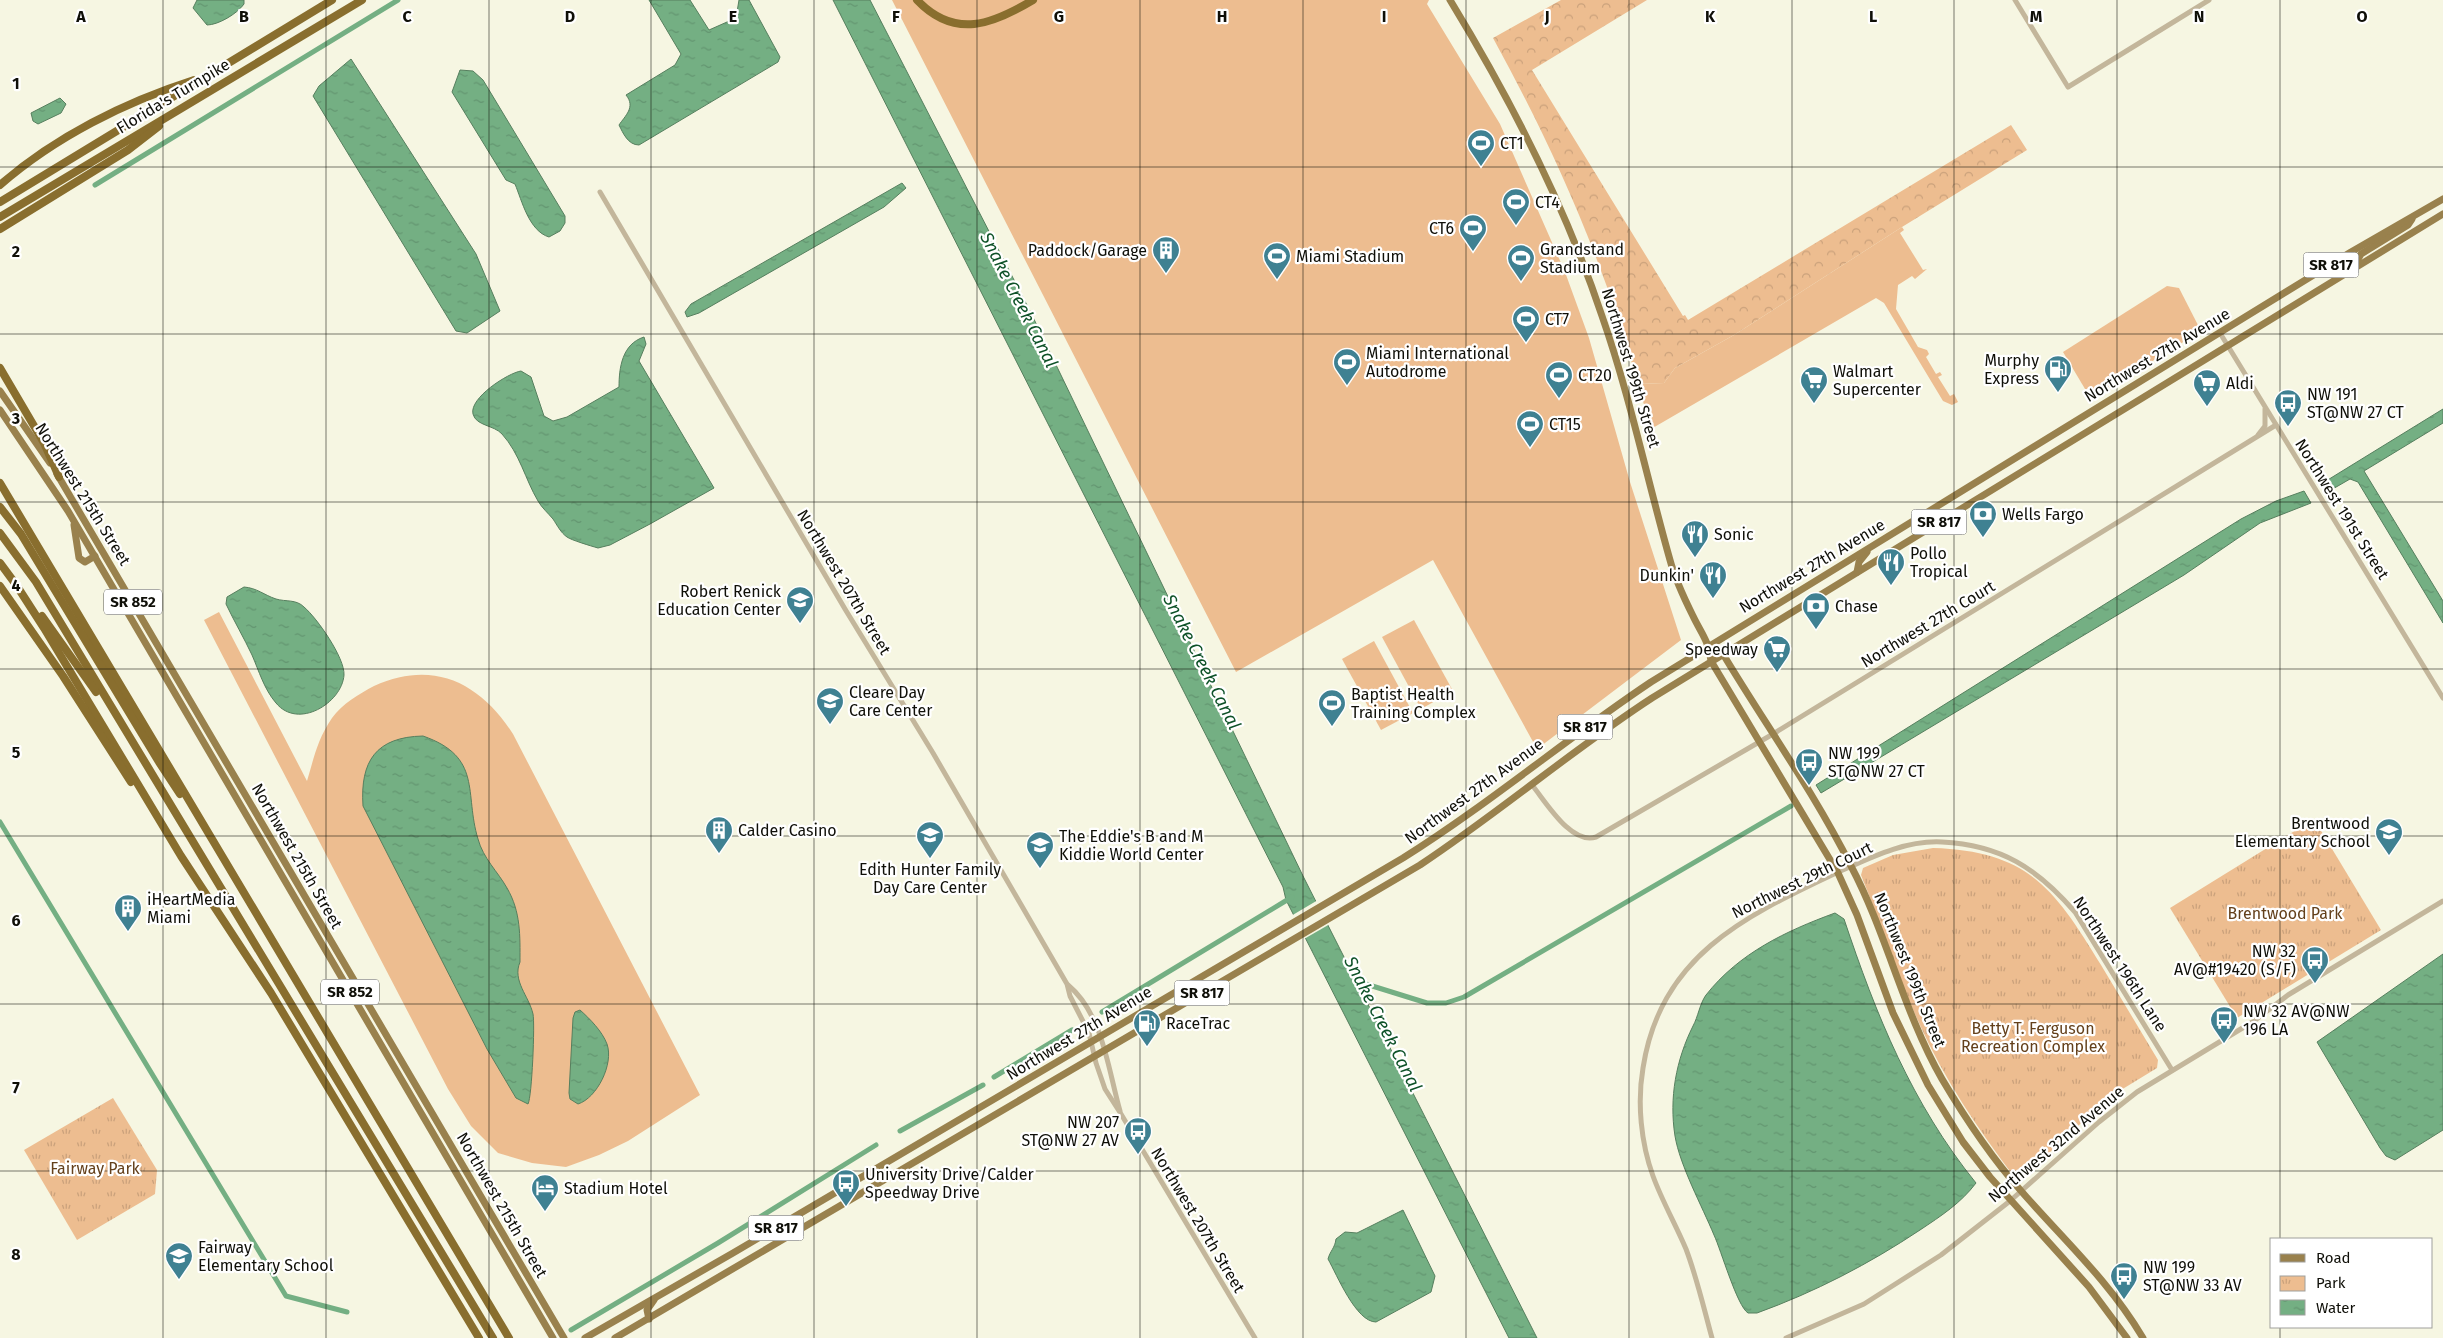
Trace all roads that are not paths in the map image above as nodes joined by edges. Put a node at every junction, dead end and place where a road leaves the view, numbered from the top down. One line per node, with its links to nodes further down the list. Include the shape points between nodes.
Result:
1 (332, 0): 8 (highway, Florida's Turnpike)
2 (362, 0): 9 (highway, Florida's Turnpike)
3 (917, 0): 4 (highway, via 945,20 971,24 1000,19)
4 (1033, 0)
5 (1450, 0): 38 (main road, Northwest 199th Street, via 1512,108 1578,252 1622,380 1672,567)
6 (2015, 0): 7 (street, via 2068,87)
7 (2209, 0)
8 (206, 76): 10 (highway, via 157,92 62,139); 13 (highway, Florida's Turnpike)
9 (184, 106): 16 (highway, Florida's Turnpike); 17 (highway, via 128,150)
10 (0, 185)
11 (600, 192): 58 (street, Northwest 207th Street)
12 (2443, 199): 15 (main road, Northwest 27th Avenue / SR 817)
13 (0, 202)
14 (2443, 214): 18 (main road, Northwest 27th Avenue / SR 817)
15 (2414, 216): 18 (main road, via 2408,225 2361,254); 19 (main road, Northwest 27th Avenue / SR 817)
16 (0, 217)
17 (0, 229)
18 (2352, 269): 20 (main road, Northwest 27th Avenue / SR 817)
19 (2220, 333): 20 (street, Northwest 191st Street); 32 (main road, Northwest 27th Avenue / SR 817)
20 (2228, 346): 23 (street, Northwest 191st Street); 35 (main road, Northwest 27th Avenue / SR 817)
21 (0, 368): 27 (highway, via 44,443)
22 (0, 391): 27 (main road, Northwest 215th Street / SR 852)
23 (2265, 406): 25 (street, Northwest 191st Street); 26 (street, via 2265,426)
24 (0, 410): 30 (main road, Northwest 215th Street / SR 852)
25 (2276, 425): 26 (street, Northwest 27th Court); 41 (street, Northwest 191st Street)
26 (2252, 441): 44 (street, Northwest 27th Court)
27 (59, 476): 56 (main road, Northwest 215th Street / SR 852)
28 (0, 483): 51 (highway)
29 (0, 507): 51 (highway, via 29,548 159,762)
30 (73, 520): 33 (main road, Northwest 215th Street / SR 852); 33 (main road, via 79,558 85,562)
31 (0, 533): 43 (highway, via 36,582)
32 (1872, 546): 35 (main road, via 1859,562); 38 (main road, Northwest 27th Avenue / SR 817)
33 (95, 556): 54 (main road, Northwest 215th Street / SR 852)
34 (0, 563): 36 (highway)
35 (1857, 572): 39 (main road, Northwest 27th Avenue / SR 817)
36 (15, 583): 43 (highway); 52 (highway)
37 (0, 586): 52 (highway, via 58,668)
38 (1709, 645): 39 (main road, Northwest 199th Street); 40 (main road, Northwest 199th Street); 42 (main road, Northwest 27th Avenue / SR 817)
39 (1723, 654): 40 (main road, Northwest 27th Avenue / SR 817); 44 (main road, Northwest 199th Street)
40 (1711, 661): 45 (main road, Northwest 27th Avenue / SR 817); 46 (main road, Northwest 199th Street)
41 (2443, 698)
42 (1584, 727): 45 (main road); 48 (main road, Northwest 27th Avenue / SR 817)
43 (125, 732): 77 (highway)
44 (1773, 734): 46 (street, Northwest 27th Court); 53 (main road, Northwest 199th Street)
45 (1592, 739): 47 (main road, Northwest 27th Avenue / SR 817)
46 (1760, 741): 47 (street, Northwest 27th Court, via 1591,839 1569,830); 55 (main road, Northwest 199th Street)
47 (1532, 785): 49 (main road, Northwest 27th Avenue / SR 817)
48 (1467, 816): 49 (main road); 59 (main road, Northwest 27th Avenue / SR 817, via 1404,858)
49 (1474, 828): 61 (main road, Northwest 27th Avenue / SR 817, via 1420,865)
50 (1959, 843): 53 (street, Northwest 29th Court, via 1911,843); 63 (street, Northwest 196th Lane, via 2006,856 2037,874 2059,894 2075,912)
51 (216, 845): 78 (highway)
52 (181, 856): 76 (highway, via 272,993)
53 (1852, 866): 55 (street, Northwest 29th Court); 68 (main road, Northwest 199th Street, via 1908,1008 1938,1070 1977,1134)
54 (280, 872): 56 (main road, via 287,873); 69 (main road, Northwest 215th Street / SR 852)
55 (1838, 873): 70 (main road, Northwest 199th Street, via 1912,1056 1963,1142); 84 (street, Northwest 29th Court, via 1749,917 1710,945 1667,999 1648,1043 1640,1111 1648,1162 1686,1250)
56 (297, 882): 67 (main road, Northwest 215th Street / SR 852)
57 (2443, 901): 63 (street, Northwest 32nd Avenue)
58 (1067, 984): 59 (street, Northwest 207th Street, via 1078,993); 60 (street, Northwest 207th Street)
59 (1100, 1036): 60 (main road, Northwest 27th Avenue / SR 817); 61 (street, Northwest 207th Street)
60 (1091, 1041): 62 (street, Northwest 207th Street); 64 (main road, Northwest 27th Avenue / SR 817)
61 (1104, 1051): 62 (main road, Northwest 27th Avenue / SR 817); 66 (street, Northwest 207th Street)
62 (1094, 1056): 65 (main road, Northwest 27th Avenue / SR 817); 66 (street, Northwest 207th Street, via 1110,1100)
63 (2172, 1070): 68 (street, Northwest 32nd Avenue, via 2117,1107)
64 (999, 1096): 65 (main road); 71 (main road, Northwest 27th Avenue / SR 817)
65 (1005, 1108): 72 (main road, Northwest 27th Avenue / SR 817)
66 (1121, 1114): 83 (street, Northwest 207th Street)
67 (476, 1189): 69 (main road); 80 (main road, Northwest 215th Street / SR 852)
68 (2021, 1191): 70 (street, Northwest 32nd Avenue); 87 (main road, Northwest 199th Street, via 2103,1278)
69 (468, 1194): 79 (main road, Northwest 215th Street / SR 852)
70 (2010, 1201): 85 (street, Northwest 32nd Avenue, via 1941,1255 1893,1287 1830,1320); 86 (main road, Northwest 199th Street, via 2089,1287)
71 (733, 1253): 72 (main road); 73 (main road); 74 (main road, Northwest 27th Avenue / SR 817)
72 (751, 1258): 73 (main road, Northwest 27th Avenue / SR 817)
73 (729, 1271): 75 (main road, Northwest 27th Avenue / SR 817)
74 (658, 1296): 75 (main road, via 649,1306); 81 (main road, Northwest 27th Avenue / SR 817)
75 (649, 1319): 82 (main road, Northwest 27th Avenue / SR 817)
76 (479, 1338)
77 (493, 1338)
78 (509, 1338)
79 (553, 1338)
80 (564, 1338)
81 (585, 1338)
82 (615, 1338)
83 (1255, 1338)
84 (1712, 1338)
85 (1786, 1338)
86 (2127, 1338)
87 (2143, 1338)

